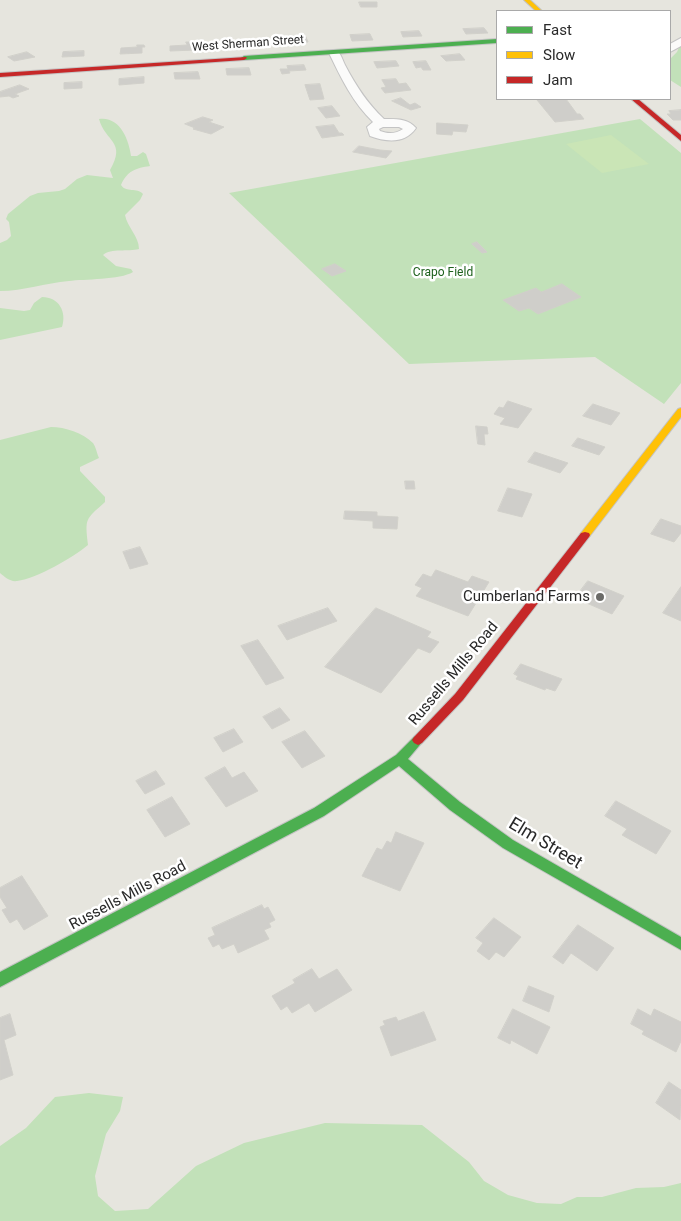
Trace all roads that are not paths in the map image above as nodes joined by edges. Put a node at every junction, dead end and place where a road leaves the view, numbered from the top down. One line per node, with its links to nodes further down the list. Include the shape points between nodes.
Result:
1 (527, 0): 2 (main road)
2 (538, 10)
3 (496, 41): 4 (main road, West Sherman Street)
4 (334, 53): 5 (main road, West Sherman Street); 7 (street, via 356,97)
5 (0, 75)
6 (635, 100): 8 (main road)
7 (381, 123)
8 (681, 139)
9 (681, 411): 10 (main road, Russells Mills Road, via 459,697)
10 (400, 759): 11 (main road, Elm Street, via 455,806 508,844); 12 (main road, Russells Mills Road, via 320,812)
11 (681, 944)
12 (0, 980)

